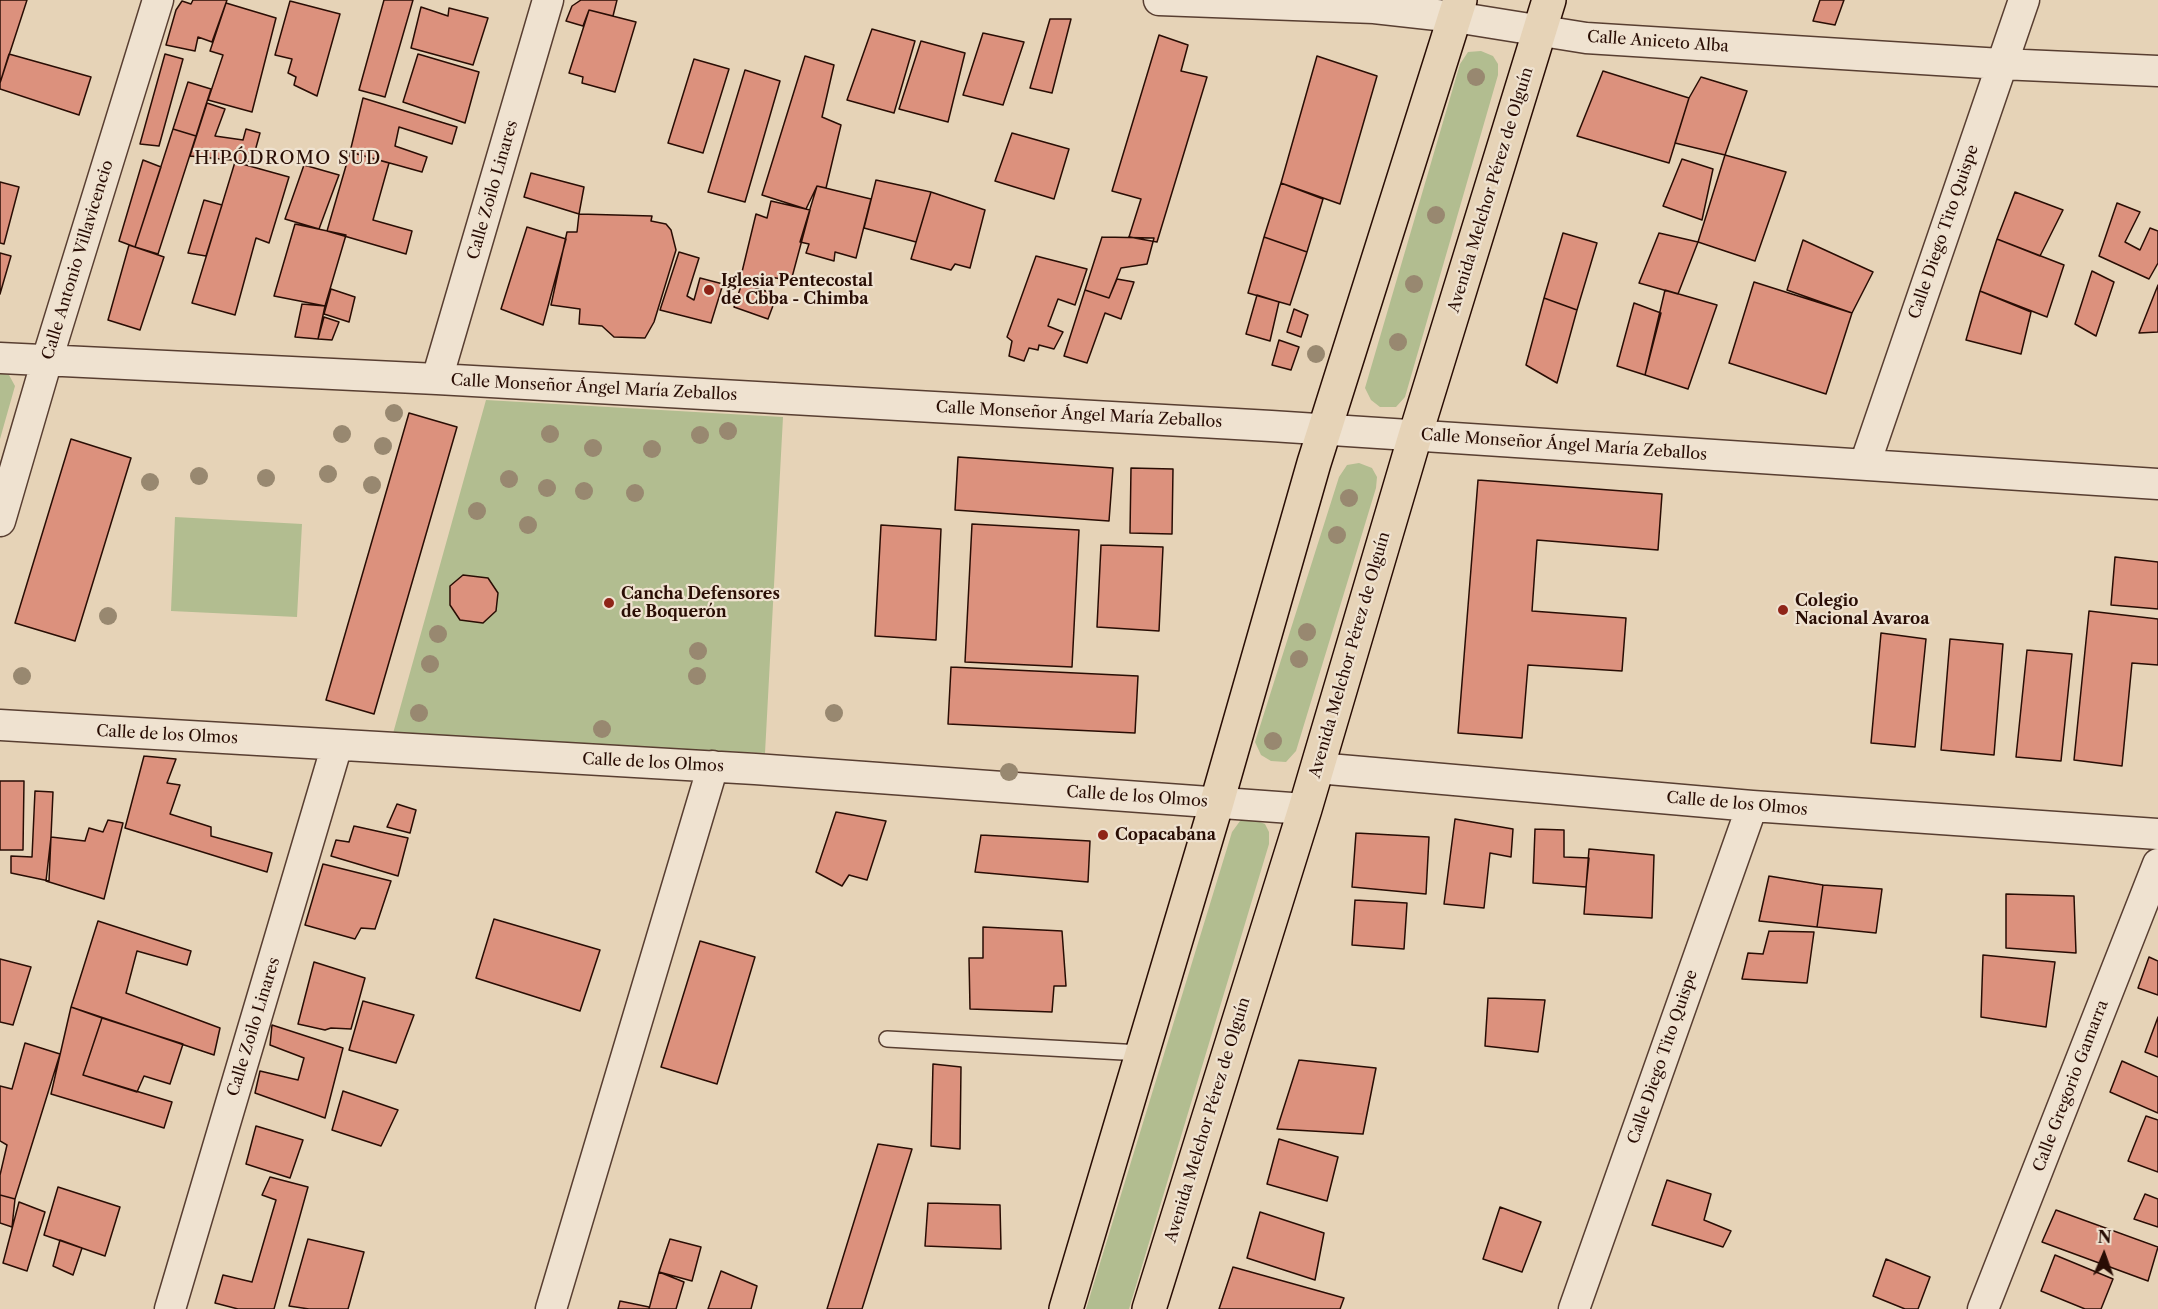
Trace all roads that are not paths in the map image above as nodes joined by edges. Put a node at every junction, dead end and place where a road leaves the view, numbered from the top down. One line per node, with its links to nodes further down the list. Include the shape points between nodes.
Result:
1 (158, 0): 10 (street, Calle Antonio Villavicencio)
2 (548, 0): 11 (street, Calle Zoilo Linares)
3 (1159, 0): 5 (street, Calle Aniceto Alba)
4 (2024, 0): 7 (street, Calle Diego Tito Quispe)
5 (1457, 8): 6 (street, Calle Aniceto Alba); 12 (highway)
6 (1545, 15): 7 (street, Calle Aniceto Alba, via 1586,38); 13 (highway, Avenida Melchor Pérez de Olguín)
7 (2001, 64): 8 (street, Calle Aniceto Alba); 14 (street, Calle Diego Tito Quispe)
8 (2158, 71)
9 (0, 358): 10 (street, Calle Monseñor Ángel María Zeballos)
10 (46, 360): 11 (street, Calle Monseñor Ángel María Zeballos); 16 (street, Calle Antonio Villavicencio)
11 (437, 379): 12 (street, Calle Monseñor Ángel María Zeballos)
12 (1326, 429): 13 (street, Calle Monseñor Ángel María Zeballos); 21 (highway)
13 (1415, 436): 14 (street, Calle Monseñor Ángel María Zeballos); 20 (highway, Avenida Melchor Pérez de Olguín)
14 (1865, 464): 15 (street, Calle Monseñor Ángel María Zeballos)
15 (2158, 484)
16 (0, 521)
17 (0, 725): 18 (street, Calle de los Olmos)
18 (337, 745): 19 (street, Calle de los Olmos); 28 (street, Calle Zoilo Linares)
19 (713, 766): 21 (street, Calle de los Olmos); 29 (street)
20 (1317, 768): 22 (street, Calle de los Olmos); 23 (highway, Avenida Melchor Pérez de Olguín)
21 (1217, 802): 23 (street, Calle de los Olmos); 27 (highway)
22 (1752, 806): 24 (street, Calle de los Olmos); 32 (street, Calle Diego Tito Quispe)
23 (1305, 809): 31 (highway, Avenida Melchor Pérez de Olguín)
24 (2158, 834)
25 (2158, 864): 33 (street, Calle Gregorio Gamarra)
26 (887, 1039): 27 (lane)
27 (1141, 1053): 30 (highway)
28 (170, 1309)
29 (551, 1309)
30 (1066, 1309)
31 (1149, 1309)
32 (1575, 1309)
33 (1983, 1309)

